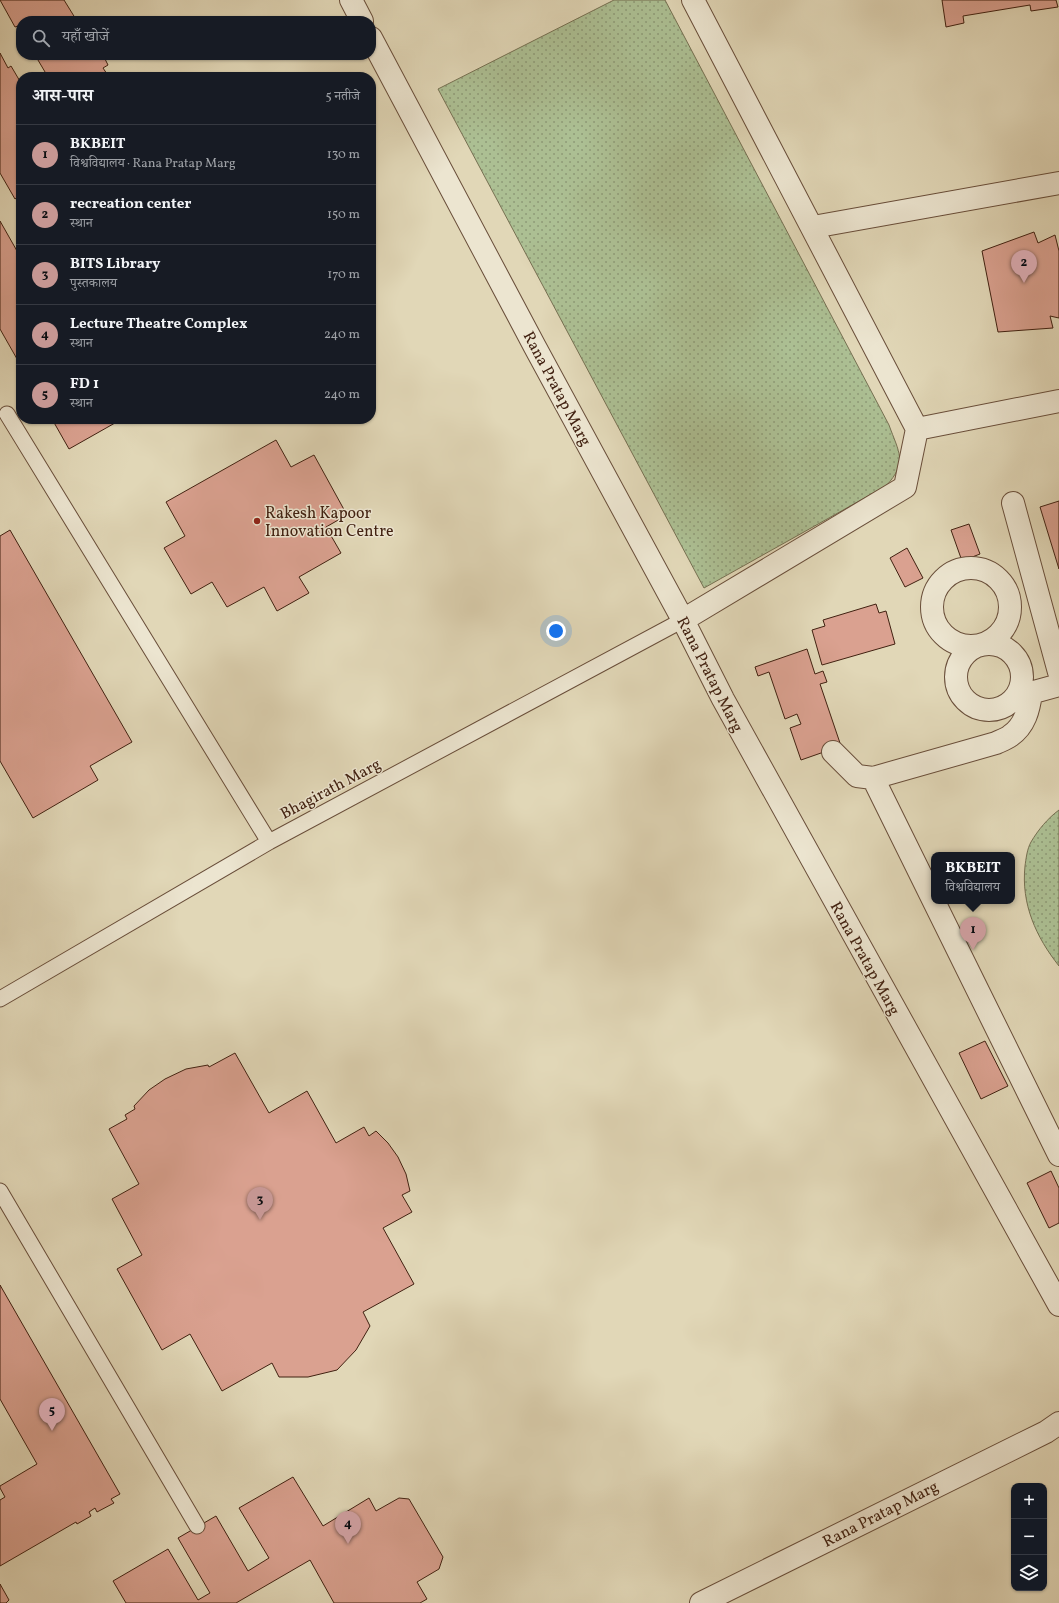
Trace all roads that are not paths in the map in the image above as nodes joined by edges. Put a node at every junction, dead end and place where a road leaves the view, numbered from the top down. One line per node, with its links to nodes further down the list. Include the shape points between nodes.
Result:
1 (351, 0): 3 (street)
2 (693, 0): 6 (street)
3 (359, 16)
4 (376, 47): 11 (street, Rana Pratap Marg)
5 (1059, 183): 6 (street)
6 (813, 227): 9 (street)
7 (1059, 401): 9 (street)
8 (7, 414): 17 (lane)
9 (917, 429): 11 (street, via 905,487)
10 (1013, 503): 12 (street)
11 (684, 620): 17 (lane, Bhagirath Marg); 23 (street, Rana Pratap Marg, via 723,699)
12 (1059, 672)
13 (1059, 685): 14 (street)
14 (1022, 696): 14 (street, via 992,710 979,709 968,703 960,693 956,680 957,668 963,656 973,648 985,644 998,645 1010,652 1018,662 1022,674); 16 (street, via 1029,709 1011,736 996,743)
15 (833, 752): 16 (street, via 857,776)
16 (873, 778): 18 (street)
17 (269, 842): 20 (lane, Bhagirath Marg)
18 (931, 896)
19 (935, 904): 21 (street)
20 (0, 999)
21 (1059, 1156)
22 (0, 1191): 25 (lane)
23 (1059, 1305)
24 (1059, 1423): 26 (street, Rana Pratap Marg, via 1046,1432)
25 (197, 1526)
26 (701, 1603)

